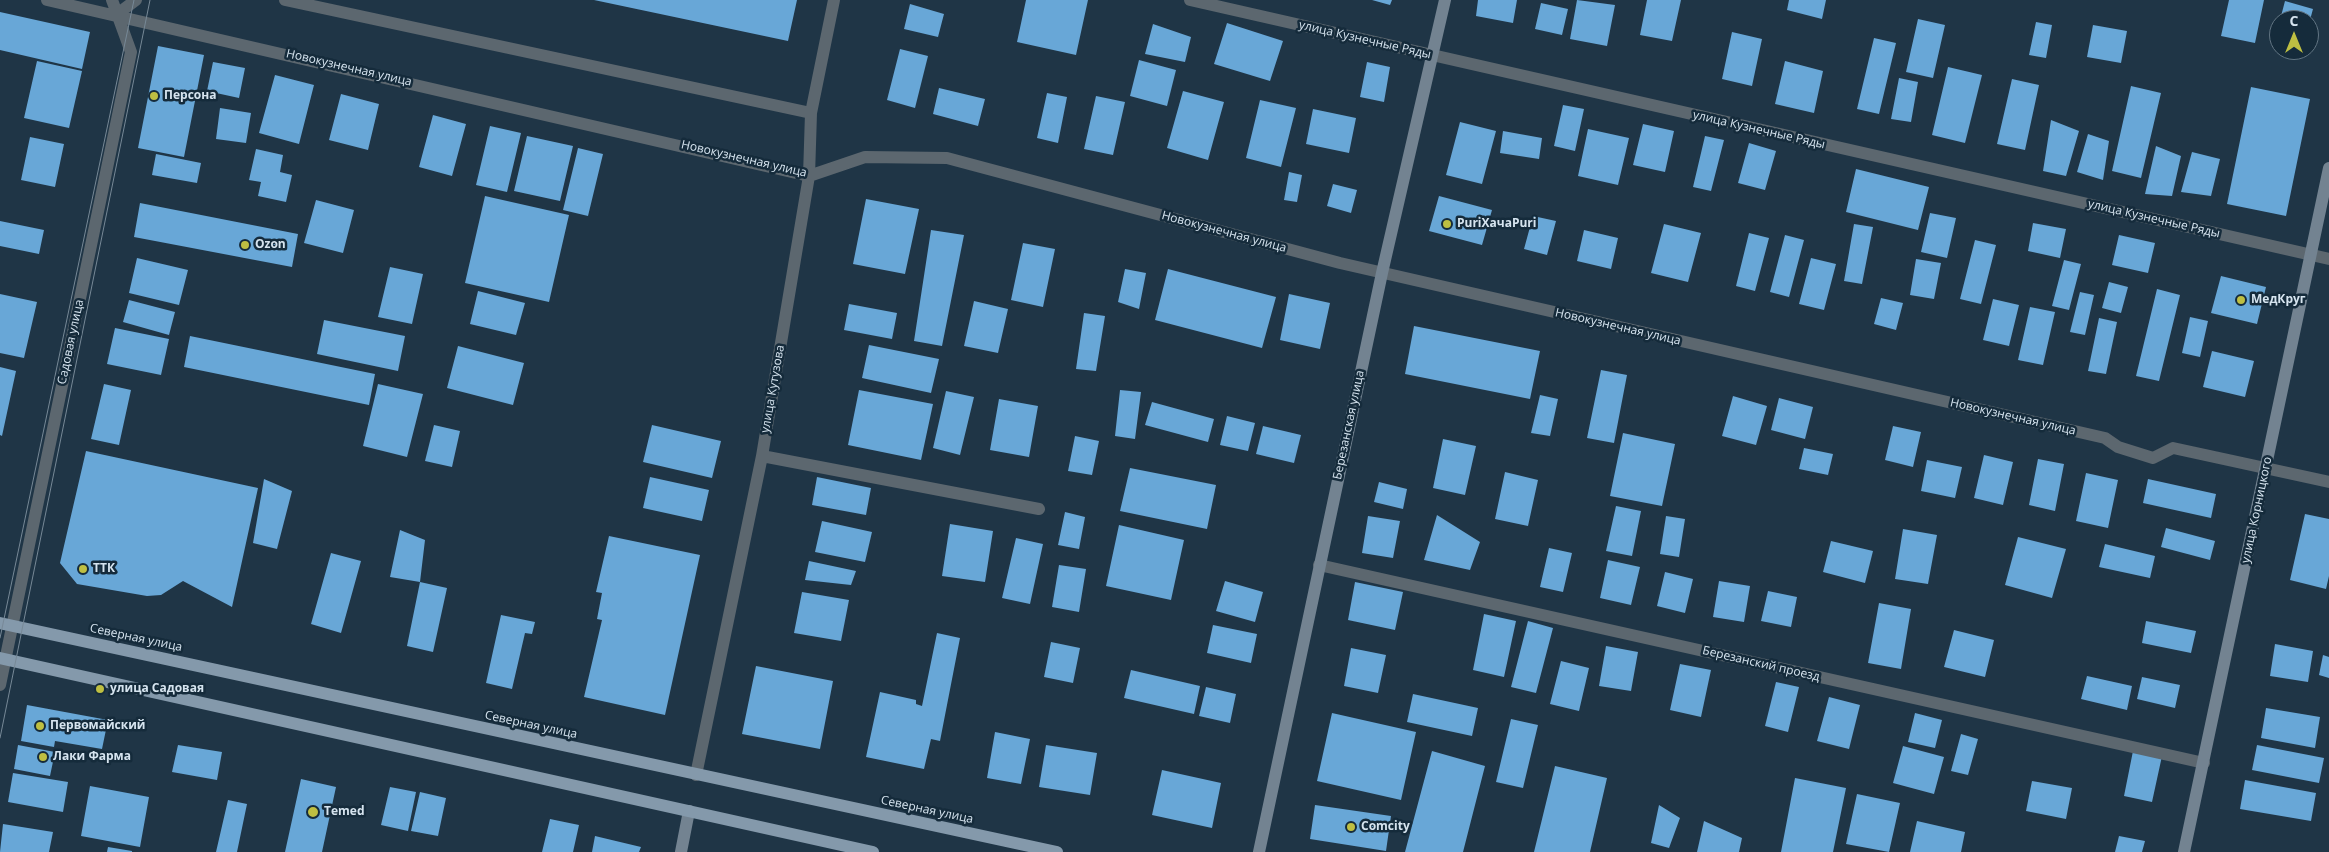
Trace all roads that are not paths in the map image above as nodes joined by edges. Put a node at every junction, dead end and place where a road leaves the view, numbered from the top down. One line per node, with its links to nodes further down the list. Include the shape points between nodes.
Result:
1 (47, 0): 8 (street, Новокузнечная улица)
2 (112, 0): 8 (street, Садовая улица)
3 (136, 0): 8 (street)
4 (285, 0): 10 (street)
5 (834, 0): 10 (street, улица Кутузова)
6 (1190, 0): 9 (street, улица Кузнечные Ряды)
7 (1445, 0): 9 (street, Березанская улица)
8 (116, 15): 12 (street, Новокузнечная улица); 21 (street, Садовая улица, via 131,52)
9 (1432, 56): 13 (street, улица Кузнечные Ряды); 15 (street, Березанская улица)
10 (811, 113): 12 (street, улица Кутузова)
11 (2329, 168): 13 (street, улица Корницкого)
12 (809, 176): 15 (street, Новокузнечная улица, via 865,156 947,158); 16 (street, улица Кутузова)
13 (2312, 255): 14 (street, улица Кузнечные Ряды); 17 (street, улица Корницкого)
14 (2329, 259)
15 (1382, 273): 17 (street, Новокузнечная улица, via 2105,438 2118,447 2153,458 2173,448); 20 (street, Березанская улица)
16 (762, 456): 19 (street); 25 (street, улица Кутузова)
17 (2266, 468): 18 (street, Новокузнечная улица); 24 (street, улица Корницкого)
18 (2329, 482)
19 (1040, 509)
20 (1319, 565): 24 (street, Березанский проезд); 30 (street, Березанская улица)
21 (6, 624): 22 (street, Садовая улица); 25 (main road, Северная улица)
22 (3, 659): 23 (street, Садовая улица); 26 (main road)
23 (0, 685)
24 (2204, 762): 31 (street, улица Корницкого)
25 (696, 775): 29 (main road, Северная улица)
26 (689, 811): 27 (street); 28 (main road)
27 (681, 852)
28 (873, 852)
29 (1057, 852)
30 (1259, 852)
31 (2184, 852)

